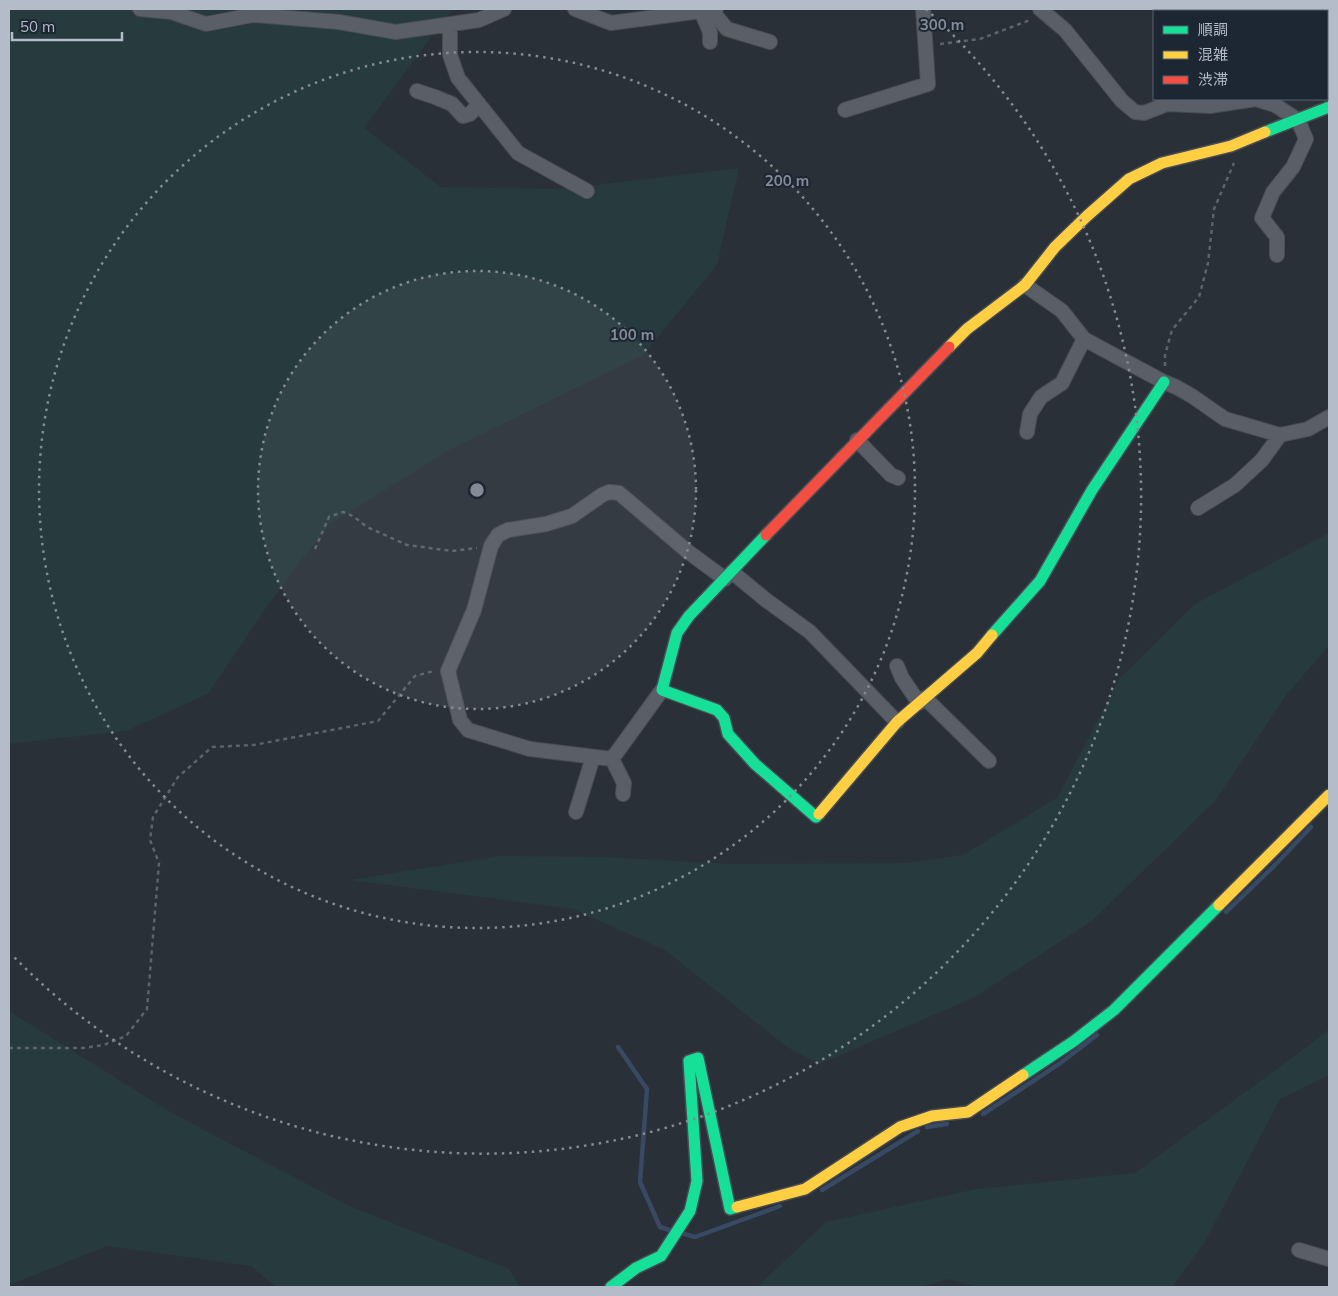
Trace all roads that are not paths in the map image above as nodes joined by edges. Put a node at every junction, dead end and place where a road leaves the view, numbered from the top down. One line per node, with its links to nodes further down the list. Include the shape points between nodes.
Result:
1 (140, 9): 7 (street, via 171,12 206,24 254,15 339,22 396,32)
2 (504, 9): 7 (street, via 479,20)
3 (575, 9): 5 (street, via 611,23)
4 (923, 9): 15 (street, via 928,84)
5 (709, 10): 8 (street); 9 (street, via 727,29)
6 (1042, 11): 11 (street, via 1065,30 1122,101 1136,112 1144,113 1167,104 1210,106)
7 (450, 25): 13 (street, via 450,55 458,78)
8 (710, 42)
9 (770, 42)
10 (417, 91): 13 (street, via 452,104 463,116 470,114)
11 (1249, 100)
12 (1259, 100): 16 (street, via 1276,105)
13 (479, 104): 17 (street, via 518,153)
14 (1329, 107): 16 (street)
15 (845, 110)
16 (1298, 120): 18 (street, via 1306,139 1293,167 1273,192 1262,218 1278,237); 19 (street, via 1230,146 1162,162 1130,179 1055,247)
17 (587, 191)
18 (1277, 255)
19 (1025, 285): 20 (street, via 1062,311); 25 (street, via 967,329)
20 (1084, 339): 21 (street); 23 (street, via 1062,383 1042,397 1030,414)
21 (1164, 382): 24 (street, via 1176,386 1225,419); 31 (street, via 1092,490 1040,581 977,653)
22 (1329, 417): 24 (street, via 1308,429)
23 (1027, 432)
24 (1280, 435): 27 (street, via 1262,460 1235,485)
25 (857, 440): 26 (street, via 891,475); 28 (street)
26 (898, 478)
27 (1198, 508)
28 (728, 575): 30 (street, via 677,633); 32 (street, via 810,632); 33 (street, via 687,551 619,493 609,492 572,516 498,535 490,546 474,610 448,671 460,720 468,730 530,748)
29 (897, 666): 31 (street, via 902,678)
30 (662, 690): 32 (street, via 717,710 724,718 728,734 755,764 816,817); 34 (street)
31 (922, 700): 32 (street); 35 (street)
32 (897, 722)
33 (593, 757): 34 (street); 38 (street)
34 (612, 759): 36 (street, via 624,783)
35 (989, 761)
36 (623, 794)
37 (1329, 795): 41 (street, via 1114,1010 968,1112 932,1116 900,1126 805,1189 730,1210 698,1058 689,1061 697,1181 690,1210 661,1256 636,1268)
38 (576, 812)
39 (1300, 1250): 40 (street)
40 (1329, 1260)
41 (611, 1287)

